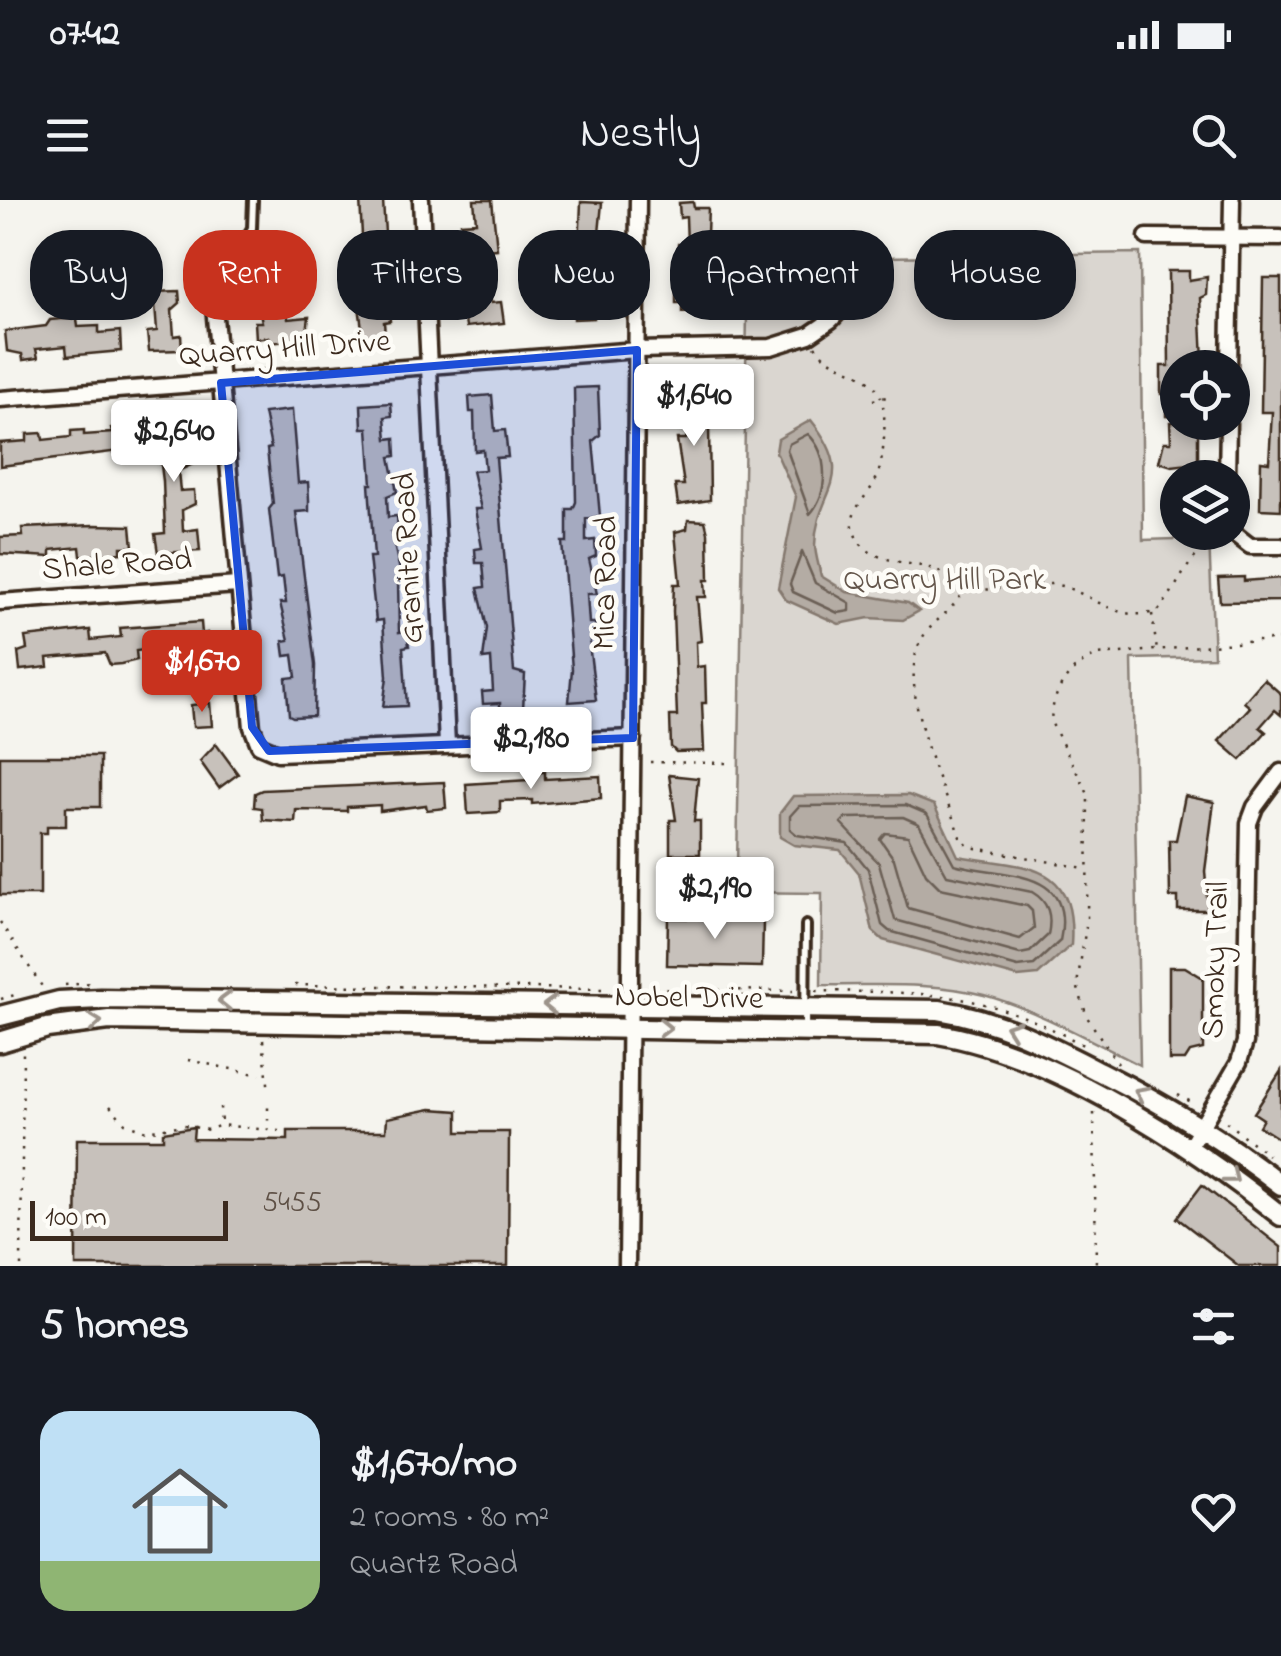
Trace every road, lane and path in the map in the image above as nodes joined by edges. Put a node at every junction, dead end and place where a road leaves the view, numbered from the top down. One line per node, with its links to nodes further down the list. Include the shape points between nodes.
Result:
1 (253, 200): 5 (lane)
2 (421, 200): 14 (street, Granite Road)
3 (638, 200): 12 (street, Mica Road)
4 (1232, 200): 7 (street)
5 (251, 230)
6 (1148, 237): 7 (street)
7 (1232, 238): 8 (street); 13 (street)
8 (1281, 238)
9 (215, 320): 15 (street)
10 (831, 320): 11 (street, Quarry Hill Drive)
11 (808, 335): 12 (street, Quarry Hill Drive, via 770,347); 17 (path, via 824,360 872,382)
12 (637, 350): 14 (street, Quarry Hill Drive); 29 (street, Mica Road)
13 (1229, 350)
14 (428, 367): 15 (street, Quarry Hill Drive); 30 (street, Granite Road)
15 (221, 383): 18 (street, Quarry Hill Drive); 23 (street)
16 (891, 396): 17 (path)
17 (882, 398): 19 (path); 24 (path, via 880,472 853,516 854,531 862,546 889,560 934,570)
18 (0, 399)
19 (873, 400)
20 (1250, 546): 21 (street)
21 (1281, 546)
22 (1198, 550): 26 (path, via 1172,594)
23 (238, 585): 25 (street, Shale Road); 30 (street, via 252,726 260,745 278,753)
24 (965, 587): 26 (path, via 1052,586 1116,613); 34 (path, via 922,638 914,680 960,840)
25 (0, 602)
26 (1151, 613): 28 (path)
27 (1281, 639): 28 (path)
28 (1157, 651): 34 (path, via 1106,653 1080,663 1052,706 1057,736 1087,786)
29 (633, 738): 30 (street); 39 (street, Mica Road)
30 (447, 745)
31 (650, 762): 32 (path)
32 (730, 763)
33 (1281, 772): 60 (street, Smoky Trail, via 1250,823 1245,1042)
34 (1086, 868): 51 (path, via 1077,985 1087,1017)
35 (0, 922): 37 (path)
36 (806, 925): 40 (lane)
37 (44, 989)
38 (440, 1004): 39 (street, Nobel Drive, one-way to 38); 42 (street, Nobel Drive, one-way to 42, via 100,999); 43 (street)
39 (630, 1006): 40 (street, Nobel Drive); 44 (street, Mica Road)
40 (806, 1008): 41 (street, Nobel Drive); 45 (lane)
41 (939, 1010): 46 (street); 60 (street, Nobel Drive, one-way to 41, via 1022,1031)
42 (0, 1016)
43 (439, 1025): 44 (street, Nobel Drive); 48 (street, Nobel Drive, one-way to 43, via 109,1020)
44 (630, 1028): 45 (street, Nobel Drive, one-way to 45); 68 (street, Mica Road)
45 (806, 1030): 46 (street, Nobel Drive)
46 (938, 1034): 63 (street, Nobel Drive, via 1014,1054)
47 (263, 1040): 53 (path)
48 (0, 1042)
49 (23, 1049): 67 (path)
50 (188, 1060): 52 (path)
51 (1118, 1066)
52 (260, 1075)
53 (269, 1092)
54 (110, 1106): 59 (path, via 146,1131)
55 (220, 1107): 59 (path)
56 (268, 1107): 61 (path)
57 (1094, 1113): 69 (path)
58 (1226, 1122): 64 (path)
59 (221, 1126): 61 (path)
60 (1203, 1126): 63 (street, Smoky Trail); 65 (street, Nobel Drive)
61 (268, 1131): 62 (path)
62 (288, 1132)
63 (1190, 1146): 66 (street, Nobel Drive, one-way to 66)
64 (1281, 1164)
65 (1281, 1185)
66 (1281, 1216)
67 (21, 1266)
68 (627, 1266)
69 (1096, 1266)

